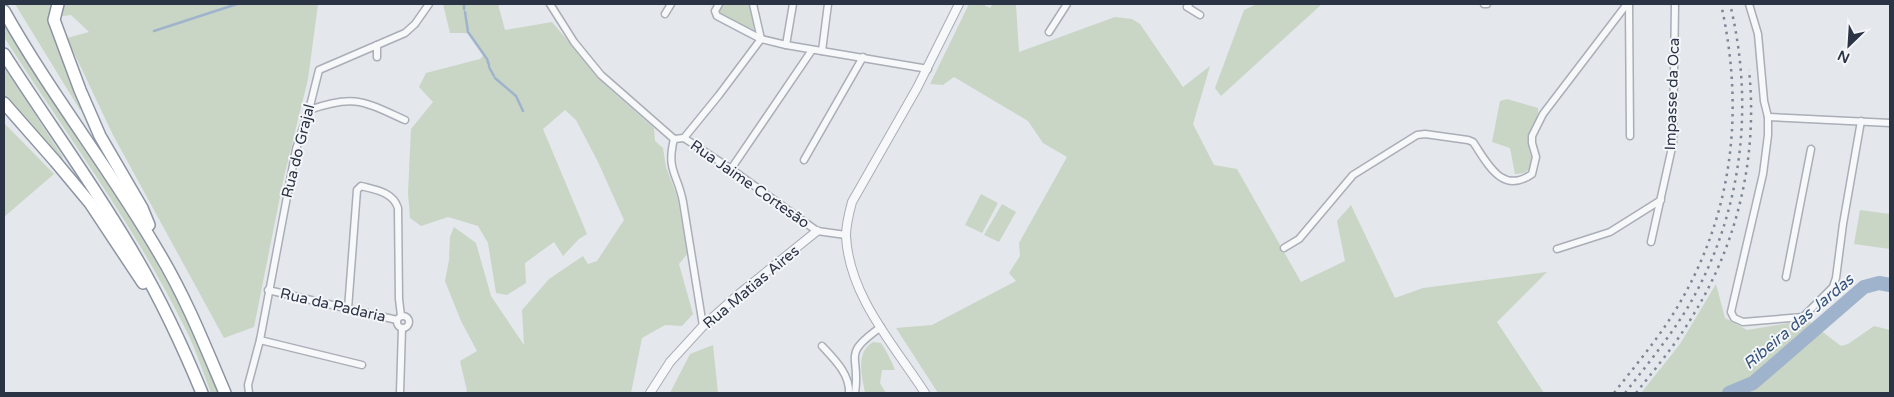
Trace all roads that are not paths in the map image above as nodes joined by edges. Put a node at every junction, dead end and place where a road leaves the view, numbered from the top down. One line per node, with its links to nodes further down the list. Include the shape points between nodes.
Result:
1 (58, 4): 46 (highway, via 54,20 80,90 100,136 142,208)
2 (429, 4): 21 (street, Rua do Grajal, via 405,33)
3 (550, 4): 36 (street, via 574,42 601,75)
4 (671, 4): 16 (street)
5 (719, 4): 19 (street, via 715,11 717,16)
6 (753, 4): 19 (street)
7 (793, 4): 20 (street)
8 (828, 4): 23 (street)
9 (959, 4): 27 (street)
10 (1067, 4): 18 (street)
11 (1628, 4): 34 (street); 44 (street, via 1543,114 1532,136 1536,157 1532,174 1523,181 1510,182 1495,173 1473,142 1417,135 1353,175 1300,239)
12 (1675, 4): 40 (street, Impasse da Oca, via 1673,143)
13 (1749, 4): 30 (street, via 1758,34)
14 (1186, 5): 17 (street)
15 (4, 11): 46 (highway)
16 (665, 14)
17 (1200, 15)
18 (1049, 32)
19 (761, 39): 20 (street); 35 (street)
20 (786, 45): 22 (street)
21 (377, 46): 25 (street); 29 (street, Rua do Grajal, via 318,70)
22 (812, 50): 23 (street); 39 (street)
23 (822, 51): 26 (street)
24 (4, 54): 50 (highway, via 111,216)
25 (377, 57)
26 (863, 57): 27 (street); 38 (street)
27 (928, 69): 42 (street, via 852,202)
28 (4, 103): 50 (highway, via 90,204)
29 (309, 110): 31 (street, via 350,100 371,104); 48 (street, Rua do Grajal, via 296,149)
30 (1768, 117): 32 (street); 32 (street, via 1763,174 1731,312 1734,318 1743,322 1803,317 1833,287)
31 (405, 120)
32 (1860, 121): 33 (street)
33 (1890, 123)
34 (1630, 136)
35 (684, 138): 36 (street); 39 (street, Rua Jaime Cortesão)
36 (674, 139): 52 (street, via 670,155 683,198)
37 (1811, 149): 47 (street)
38 (804, 160)
39 (731, 169): 41 (street, Rua Jaime Cortesão)
40 (1661, 200): 43 (street, Impasse da Oca); 45 (street, via 1610,232)
41 (818, 231): 42 (street, Rua Jaime Cortesão); 52 (street, Rua Matias Aires)
42 (846, 235): 53 (street, via 849,260 857,284)
43 (1651, 242)
44 (1284, 248)
45 (1557, 249)
46 (160, 255): 60 (highway, via 195,322)
47 (1786, 277)
48 (268, 290): 49 (street, Rua da Padaria); 55 (street, Rua do Grajal)
49 (348, 309): 51 (street, Rua da Padaria); 51 (street, via 357,190 361,186 388,194 396,201)
50 (168, 317): 59 (highway)
51 (399, 318): 54 (street, via 397,324); 54 (street, via 406,316 409,321)
52 (702, 326): 62 (street, Rua Matias Aires, via 670,362)
53 (881, 327): 64 (street, via 855,351); 65 (street)
54 (402, 328): 61 (street)
55 (260, 340): 57 (street); 58 (street, Rua do Grajal)
56 (822, 346): 63 (street, via 846,376)
57 (362, 365)
58 (249, 392)
59 (202, 393)
60 (225, 393)
61 (400, 393)
62 (650, 393)
63 (849, 393)
64 (855, 393)
65 (924, 393)

